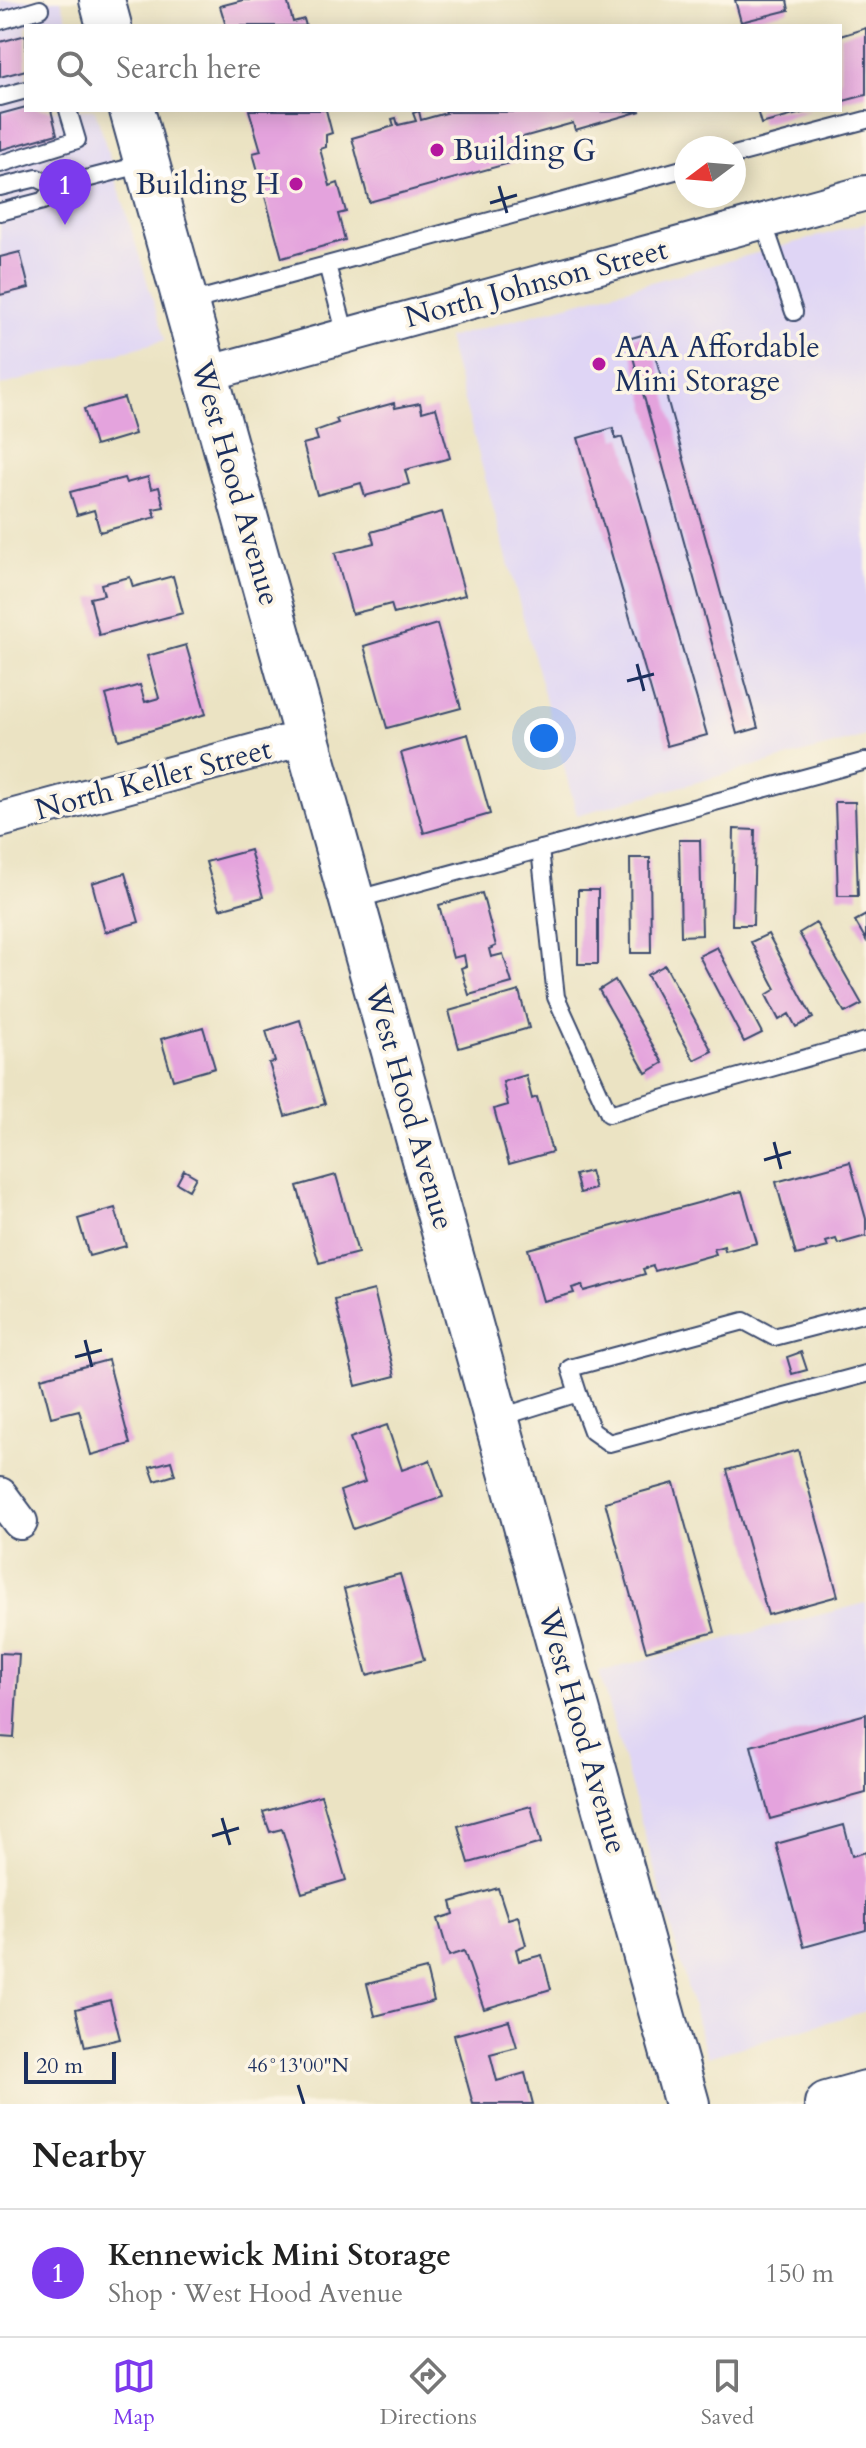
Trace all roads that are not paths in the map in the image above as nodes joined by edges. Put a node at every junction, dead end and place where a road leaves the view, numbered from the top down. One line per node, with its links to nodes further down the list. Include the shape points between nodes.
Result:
1 (102, 0): 4 (street)
2 (39, 5): 3 (lane)
3 (0, 21)
4 (108, 24)
5 (24, 91): 6 (lane)
6 (0, 97)
7 (69, 112): 12 (lane, via 77,140)
8 (133, 112): 11 (street, West Hood Avenue)
9 (866, 120): 10 (lane)
10 (746, 152)
11 (147, 163): 15 (lane); 20 (street, West Hood Avenue)
12 (0, 164)
13 (674, 171): 19 (lane)
14 (0, 187): 15 (lane, via 37,178)
15 (55, 187): 17 (lane, via 43,201)
16 (866, 193): 18 (street, North Johnson Street)
17 (0, 212)
18 (763, 221): 21 (lane); 22 (street, North Johnson Street)
19 (327, 265): 20 (lane); 22 (lane)
20 (186, 303): 23 (street, West Hood Avenue)
21 (794, 312)
22 (346, 335): 23 (street, North Johnson Street)
23 (206, 374): 24 (street, West Hood Avenue)
24 (307, 737): 26 (street, North Keller Street); 28 (street, West Hood Avenue)
25 (866, 761): 27 (lane)
26 (0, 820)
27 (540, 849): 28 (lane); 29 (lane, via 556,997 609,1114)
28 (352, 901): 33 (street, West Hood Avenue)
29 (866, 1041)
30 (866, 1313): 32 (lane, via 774,1337 744,1321 570,1368)
31 (866, 1374): 32 (lane, via 609,1443 592,1431)
32 (578, 1393): 33 (lane)
33 (496, 1419): 37 (street, West Hood Avenue)
34 (0, 1495): 35 (street)
35 (20, 1522)
36 (866, 2093): 38 (street)
37 (687, 2104)
38 (827, 2104)

